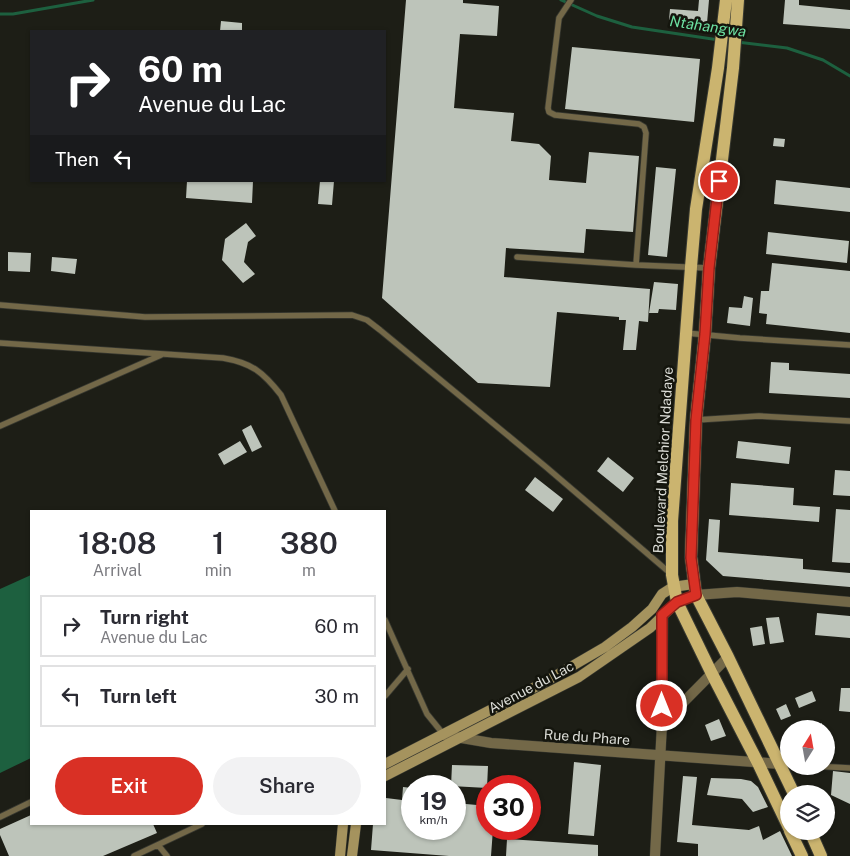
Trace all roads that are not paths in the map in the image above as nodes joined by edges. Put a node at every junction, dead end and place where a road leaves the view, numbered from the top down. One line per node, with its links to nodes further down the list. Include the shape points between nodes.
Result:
1 (571, 0): 6 (lane, via 559,18 548,108 555,116 638,124 646,130)
2 (726, 0): 4 (main road)
3 (738, 0): 4 (main road)
4 (730, 20): 7 (main road, Boulevard Melchior Ndadaye, via 718,68); 8 (main road, via 733,68)
5 (517, 257): 6 (lane)
6 (636, 265): 7 (lane)
7 (690, 268): 8 (lane); 10 (main road, Boulevard Melchior Ndadaye)
8 (709, 268): 11 (main road)
9 (0, 305): 19 (lane, via 145,317 360,317 380,330 656,559)
10 (686, 333): 11 (lane); 19 (main road, Boulevard Melchior Ndadaye, via 672,521)
11 (705, 334): 13 (lane); 15 (main road)
12 (0, 343): 14 (lane)
13 (850, 345)
14 (162, 354): 17 (lane); 18 (lane, via 240,361 263,374 281,395)
15 (696, 420): 16 (lane, via 759,416); 20 (main road, via 691,558)
16 (850, 421)
17 (0, 426)
18 (335, 510)
19 (673, 581): 20 (main road); 21 (main road, Boulevard Melchior Ndadaye); 30 (main road, Avenue du Lac, via 652,609 605,647 543,684)
20 (694, 589): 21 (main road); 22 (street); 25 (main road)
21 (677, 602): 23 (main road, Avenue du Lac); 27 (main road, Boulevard Melchior Ndadaye)
22 (850, 602)
23 (662, 615): 29 (street); 31 (main road, Avenue du Lac, via 650,628 579,677)
24 (386, 622): 26 (lane)
25 (728, 657): 27 (street); 33 (main road)
26 (408, 669): 28 (lane); 30 (lane, via 427,714)
27 (712, 674): 29 (street); 34 (main road, Boulevard Melchior Ndadaye)
28 (386, 695)
29 (662, 724): 32 (street)
30 (444, 735): 31 (street, Rue du Phare); 35 (main road, Avenue du Lac)
31 (459, 739): 32 (street, Rue du Phare); 39 (main road, Avenue du Lac)
32 (661, 756): 34 (street, Rue du Phare); 53 (street)
33 (780, 756)
34 (758, 763): 36 (street, Rue du Phare); 41 (main road, Boulevard Melchior Ndadaye)
35 (386, 764)
36 (780, 765)
37 (835, 767): 38 (lane)
38 (850, 768)
39 (386, 776)
40 (30, 802): 42 (lane)
41 (780, 811)
42 (0, 817)
43 (200, 825): 48 (lane)
44 (344, 825): 51 (main road)
45 (356, 825): 52 (main road)
46 (794, 840): 54 (main road, Boulevard Melchior Ndadaye)
47 (814, 840): 55 (main road)
48 (158, 845): 49 (lane); 50 (lane)
49 (134, 856)
50 (166, 856)
51 (340, 856)
52 (352, 856)
53 (655, 856)
54 (802, 856)
55 (821, 856)

